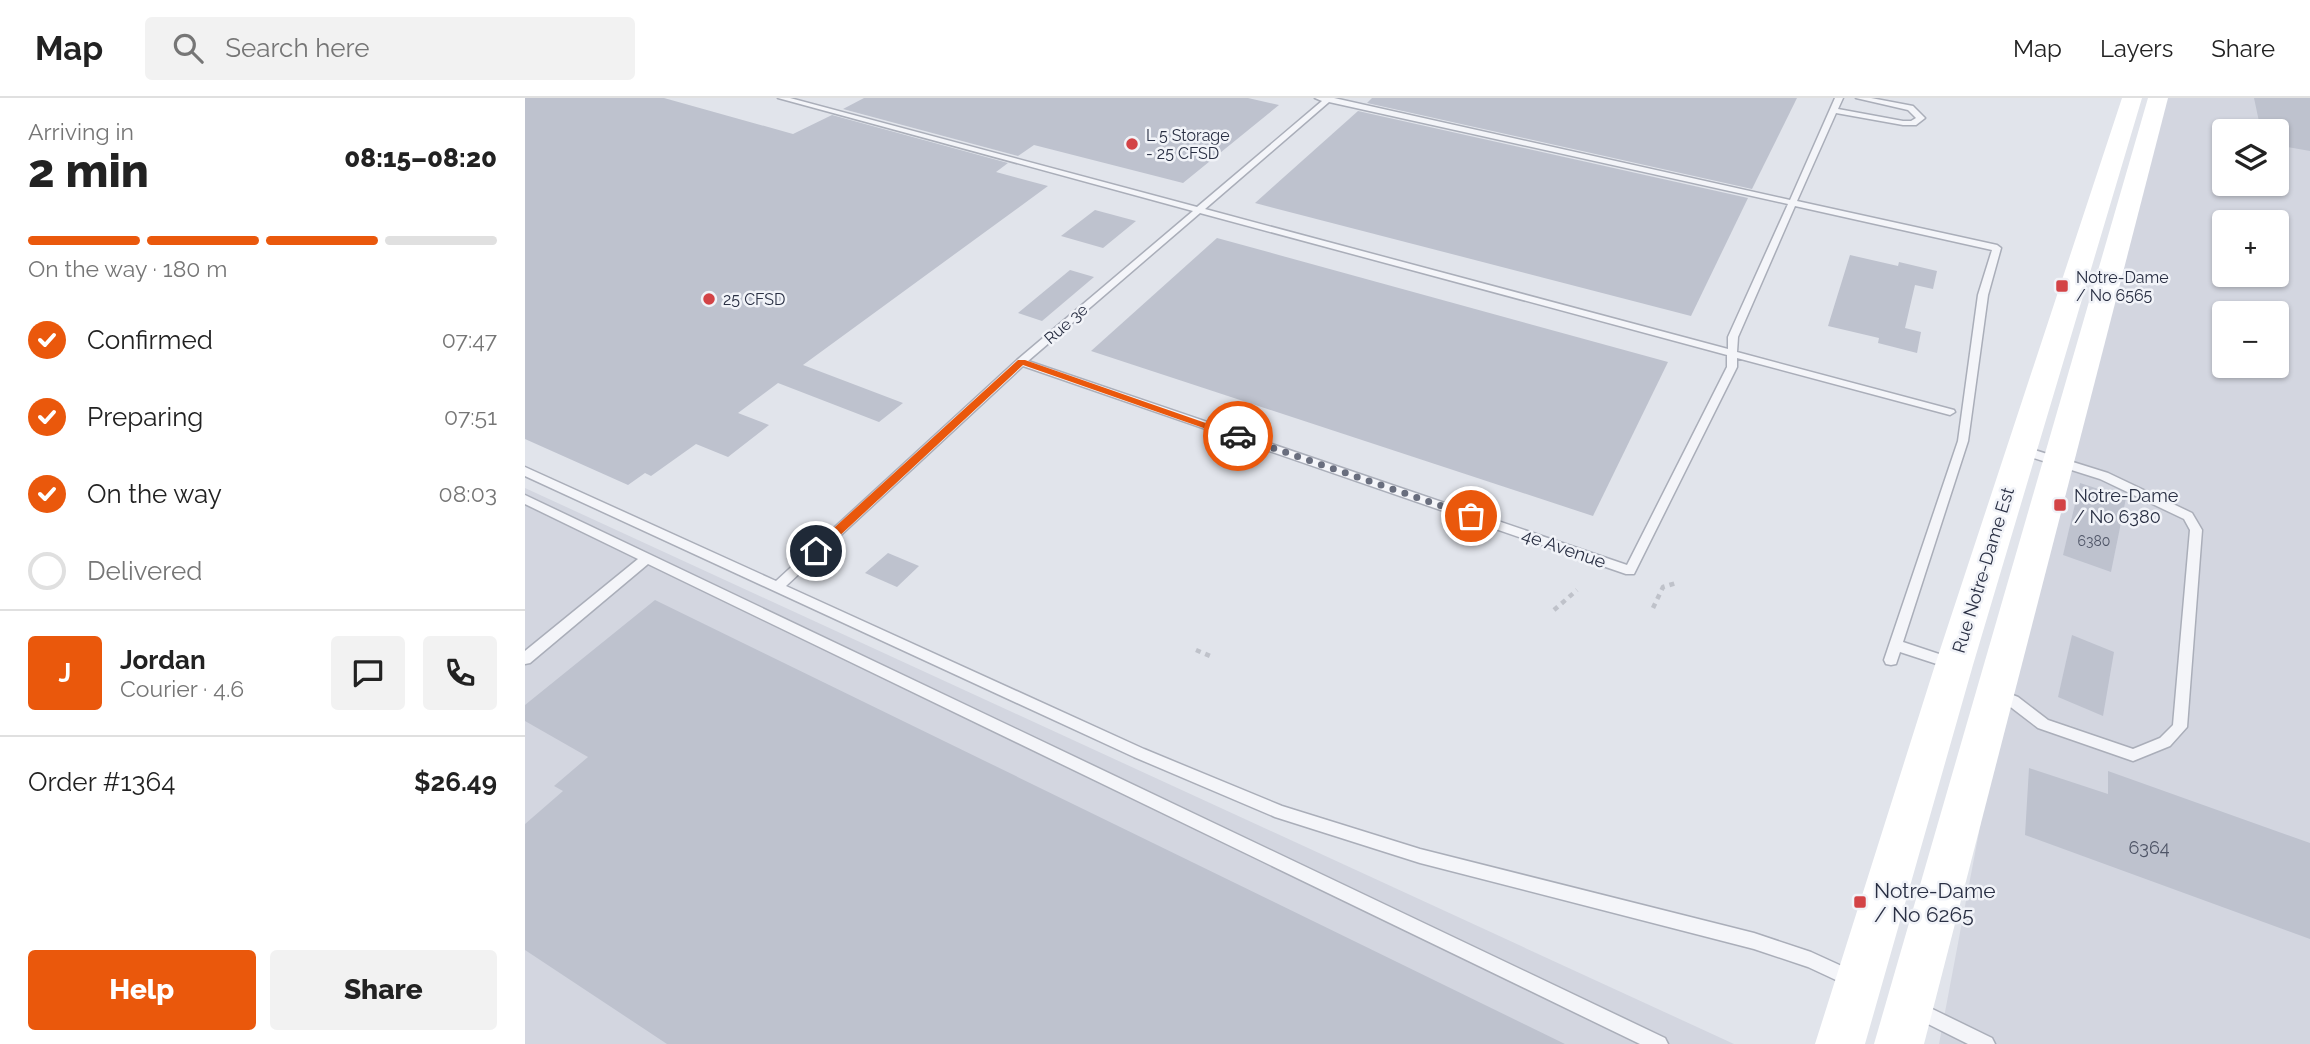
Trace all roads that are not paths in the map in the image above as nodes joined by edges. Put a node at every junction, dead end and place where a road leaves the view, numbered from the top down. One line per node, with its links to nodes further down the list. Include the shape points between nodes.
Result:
1 (782, 98): 8 (lane)
2 (821, 98): 8 (lane)
3 (1839, 98): 9 (lane)
4 (1860, 98): 9 (lane, via 1910,108 1921,118 1903,123)
5 (2131, 98): 15 (main road, Rue Notre-Dame Est)
6 (2158, 98): 16 (main road, Rue Notre-Dame Est)
7 (1325, 99): 10 (lane); 11 (lane, Rue 3e)
8 (808, 105): 11 (lane)
9 (1834, 110): 10 (lane)
10 (1794, 204): 12 (lane, via 1733,337); 22 (lane, via 1997,248 1983,295 1963,441)
11 (1198, 210): 12 (lane); 13 (lane, Rue 3e)
12 (1732, 353): 14 (lane); 20 (lane, via 1732,366)
13 (1021, 362): 20 (lane, 4e Avenue); 21 (lane, Rue 3e)
14 (1950, 412)
15 (2022, 450): 16 (lane); 25 (main road, Rue Notre-Dame Est)
16 (2059, 461): 26 (main road, Rue Notre-Dame Est); 26 (lane, via 2104,476 2188,516 2196,530 2180,727 2165,742 2133,755 2043,724 2013,701)
17 (525, 471): 21 (lane)
18 (525, 499): 19 (lane)
19 (647, 558): 23 (lane); 28 (lane)
20 (1630, 571)
21 (778, 586): 27 (lane, via 1280,813 1433,859 1754,941 1811,960)
22 (1896, 645): 24 (lane); 25 (lane)
23 (525, 659)
24 (1891, 660)
25 (1952, 671): 26 (main road); 27 (main road, Rue Notre-Dame Est)
26 (1996, 695): 27 (main road, Rue Notre-Dame Est)
27 (1887, 1004): 29 (main road, Rue Notre-Dame Est); 30 (lane)
28 (1659, 1044)
29 (1840, 1044)
30 (1986, 1044)

